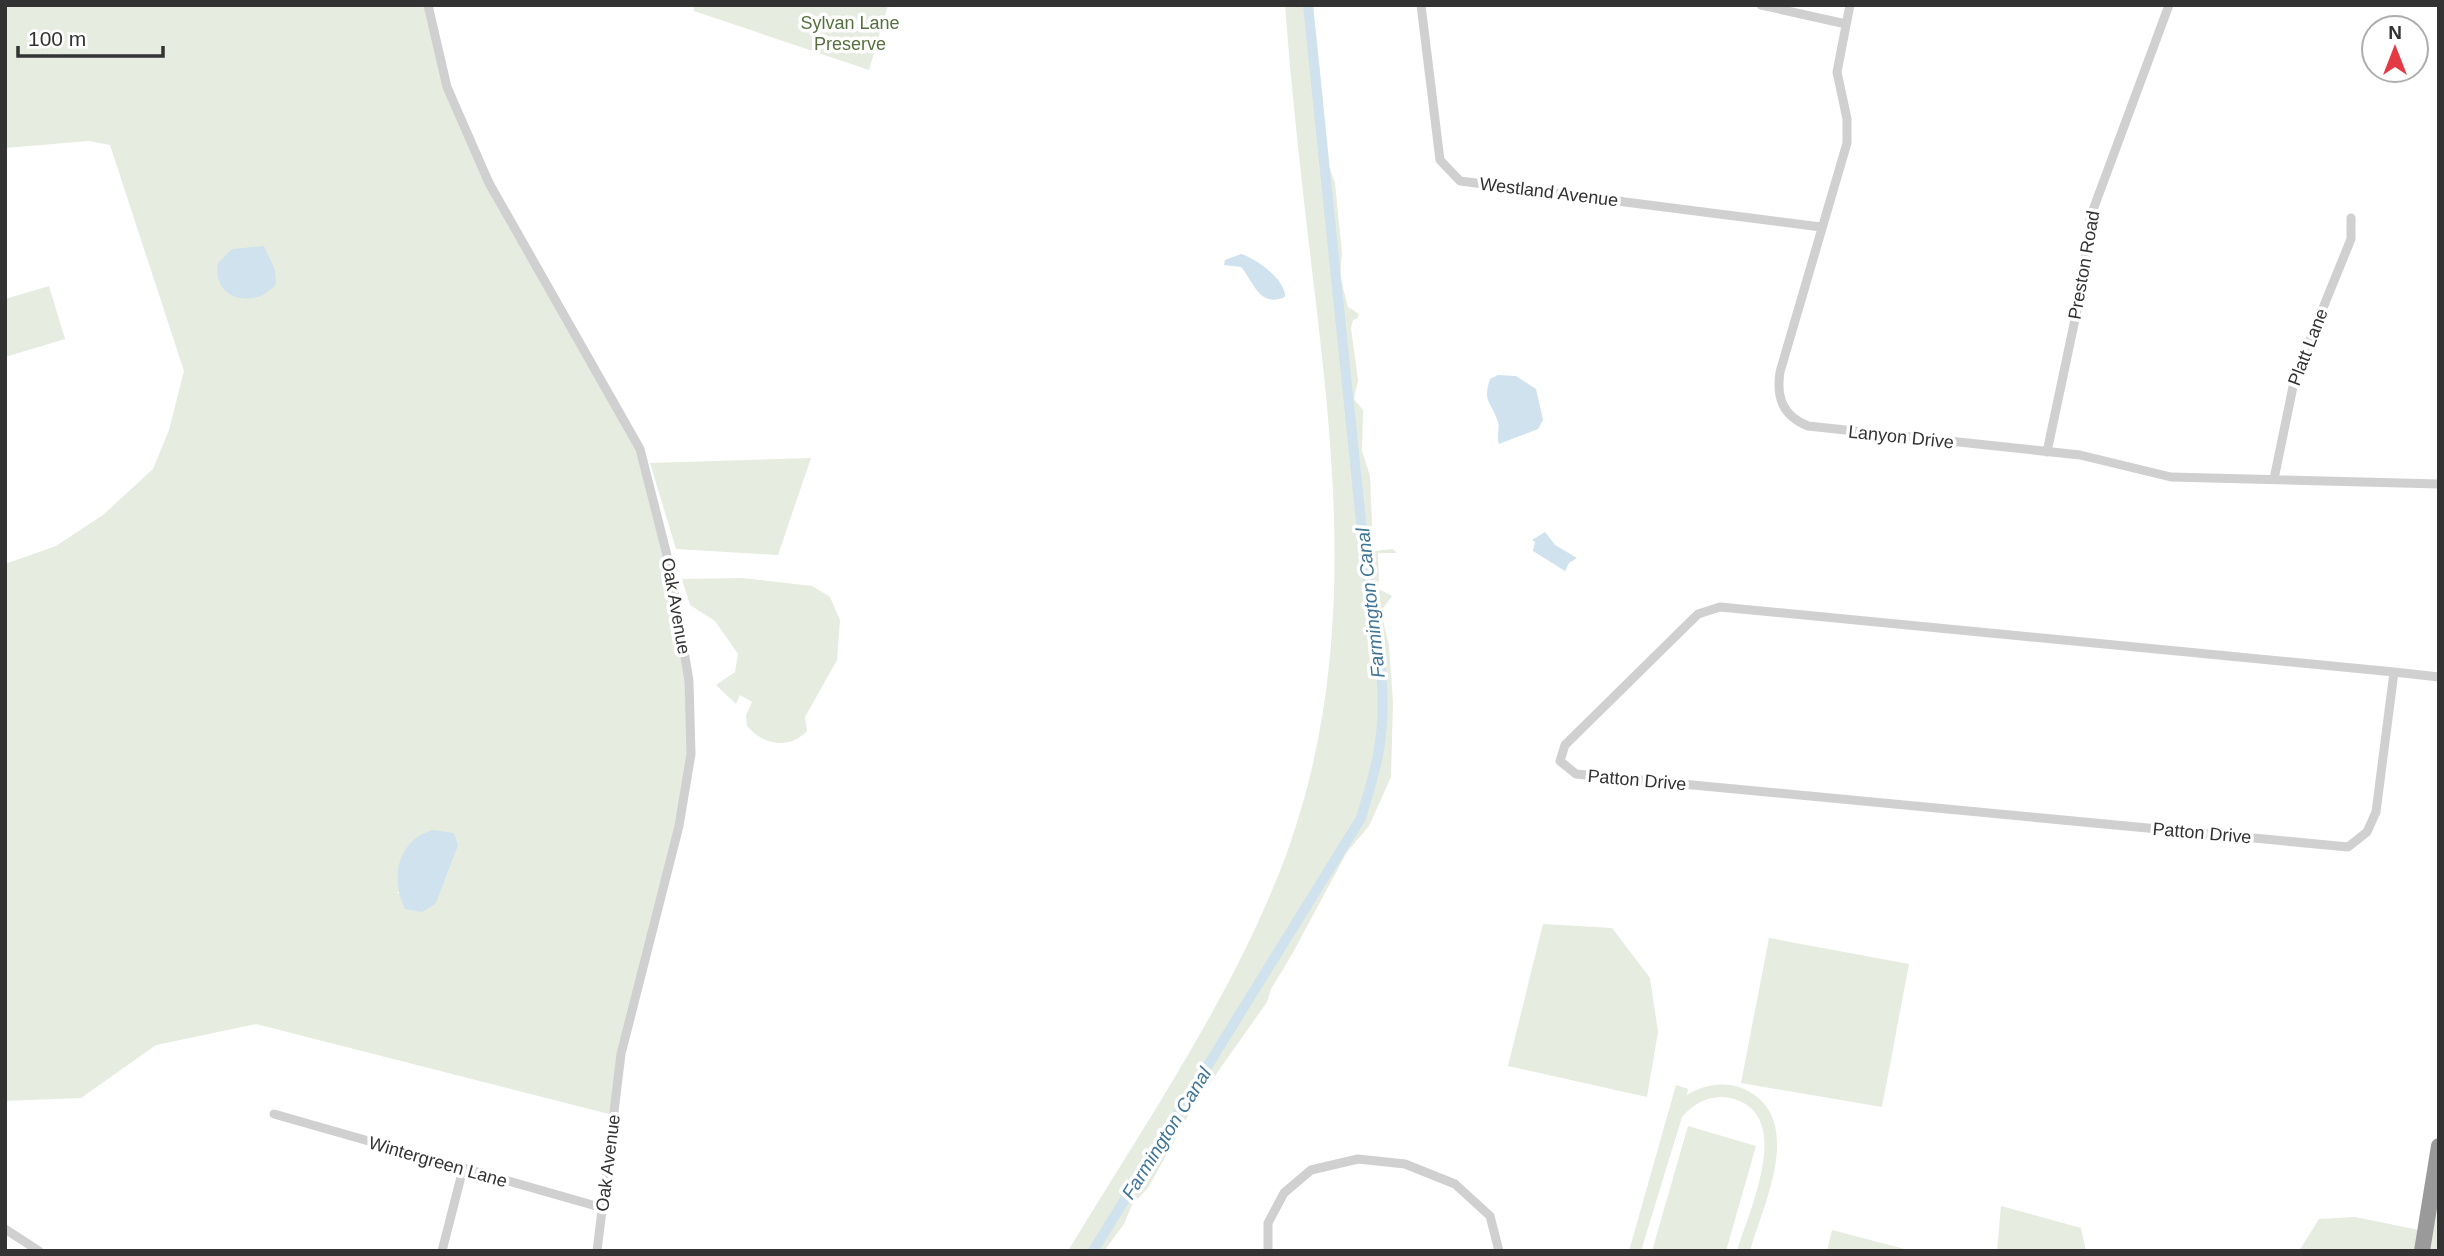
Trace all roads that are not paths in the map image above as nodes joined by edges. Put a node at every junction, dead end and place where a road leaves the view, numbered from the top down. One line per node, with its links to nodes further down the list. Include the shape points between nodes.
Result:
1 (428, 5): 17 (street, Oak Avenue, via 447,87 489,183 640,449 670,567 689,681 691,754 680,826 621,1054)
2 (1421, 5): 8 (street, Westland Avenue, via 1440,160 1460,181)
3 (1761, 5): 6 (street)
4 (1850, 5): 6 (street, Lanyon Drive)
5 (2169, 5): 9 (street, Preston Road, via 2090,218 2082,285)
6 (1846, 24): 8 (street, Lanyon Drive, via 1837,72 1847,143)
7 (2351, 218): 10 (street, Platt Lane, via 2351,239 2295,377)
8 (1822, 227): 9 (street, Lanyon Drive, via 1780,372 1779,394 1788,415 1826,429)
9 (2047, 452): 10 (street, Lanyon Drive, via 2095,457 2152,475)
10 (2274, 480): 11 (street, Lanyon Drive)
11 (2439, 484)
12 (2393, 672): 12 (street, Patton Drive, via 1720,607 1698,614 1565,745 1560,761 1576,774 2347,847 2367,832 2376,812); 13 (street, Patton Drive)
13 (2439, 677)
14 (274, 1114): 16 (street, Wintergreen Lane)
15 (2439, 1146): 24 (highway)
16 (463, 1169): 17 (street, Wintergreen Lane); 20 (street)
17 (603, 1208): 21 (street, Oak Avenue)
18 (7, 1233): 19 (street)
19 (39, 1251)
20 (442, 1251)
21 (597, 1251)
22 (1268, 1251): 23 (street, via 1268,1223 1284,1193 1311,1170 1358,1159 1405,1164 1455,1184 1490,1216)
23 (1499, 1251)
24 (2422, 1251)

